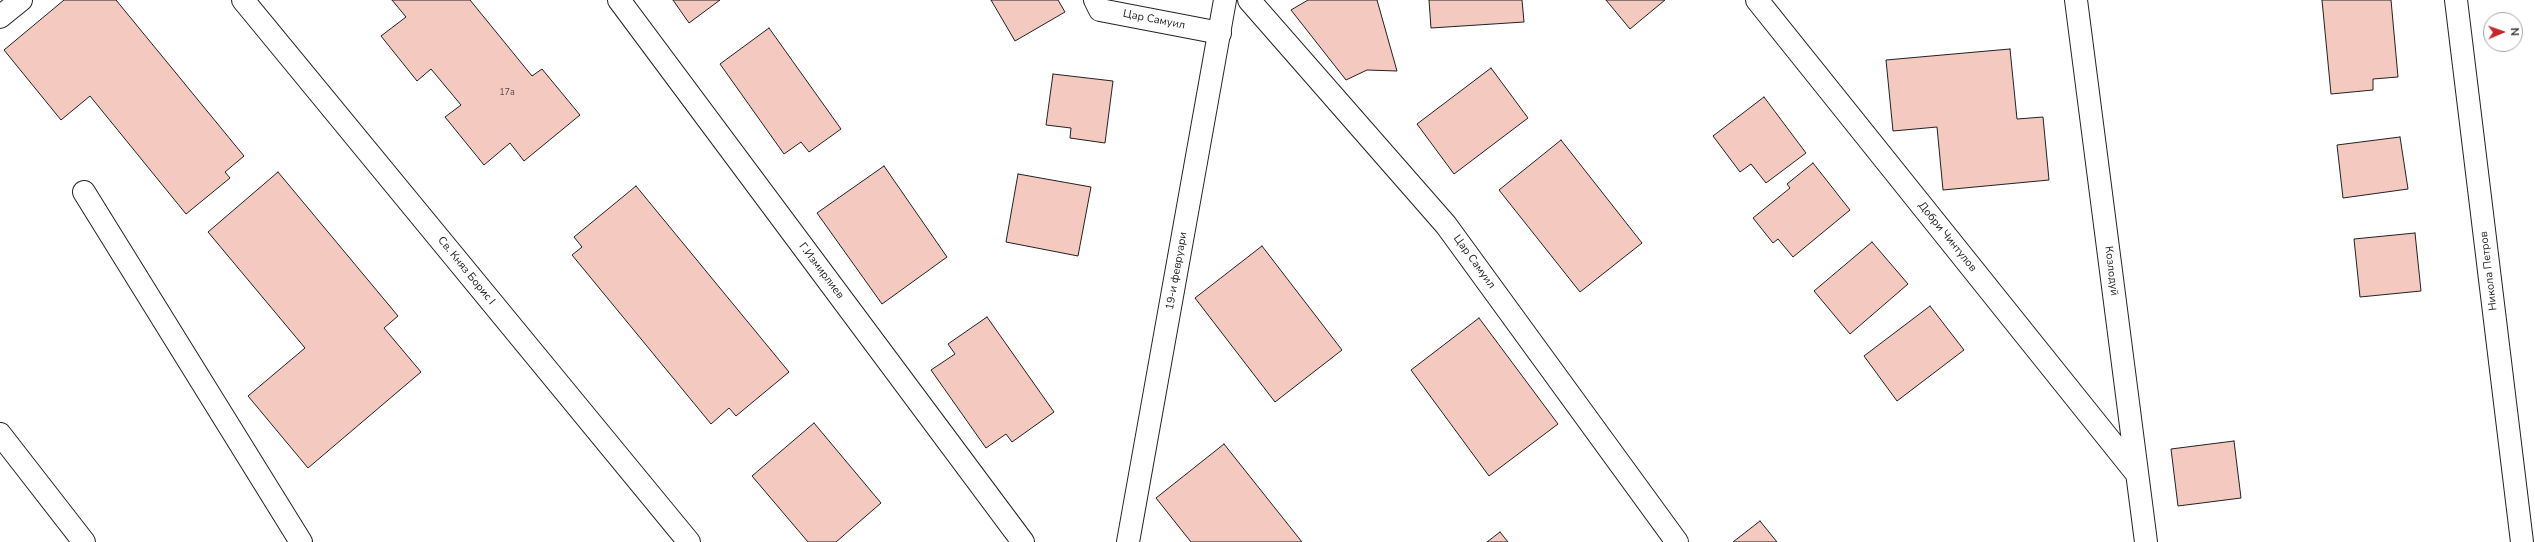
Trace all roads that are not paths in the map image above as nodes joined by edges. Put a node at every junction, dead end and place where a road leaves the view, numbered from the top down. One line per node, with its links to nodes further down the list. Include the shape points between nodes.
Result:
1 (21, 0): 10 (street)
2 (243, 0): 17 (street, Св. Княз Борис I)
3 (619, 0): 18 (street, Г.Измирлиев)
4 (1095, 0): 11 (street, Цар Самуил, via 1100,10)
5 (1225, 0): 11 (street, 19-и февруари)
6 (1249, 0): 20 (street, Цар Самуил, via 1446,225)
7 (1757, 0): 14 (street, Добри Чинтулов)
8 (2076, 0): 14 (street, Козлодуй)
9 (2456, 0): 22 (street, Никола Петров)
10 (0, 17)
11 (1220, 32): 19 (street, 19-и февруари)
12 (84, 192): 16 (street)
13 (0, 434): 15 (street)
14 (2137, 474): 21 (street, Козлодуй)
15 (84, 542)
16 (301, 542)
17 (689, 542)
18 (1023, 542)
19 (1128, 542)
20 (1677, 542)
21 (2146, 542)
22 (2522, 542)

